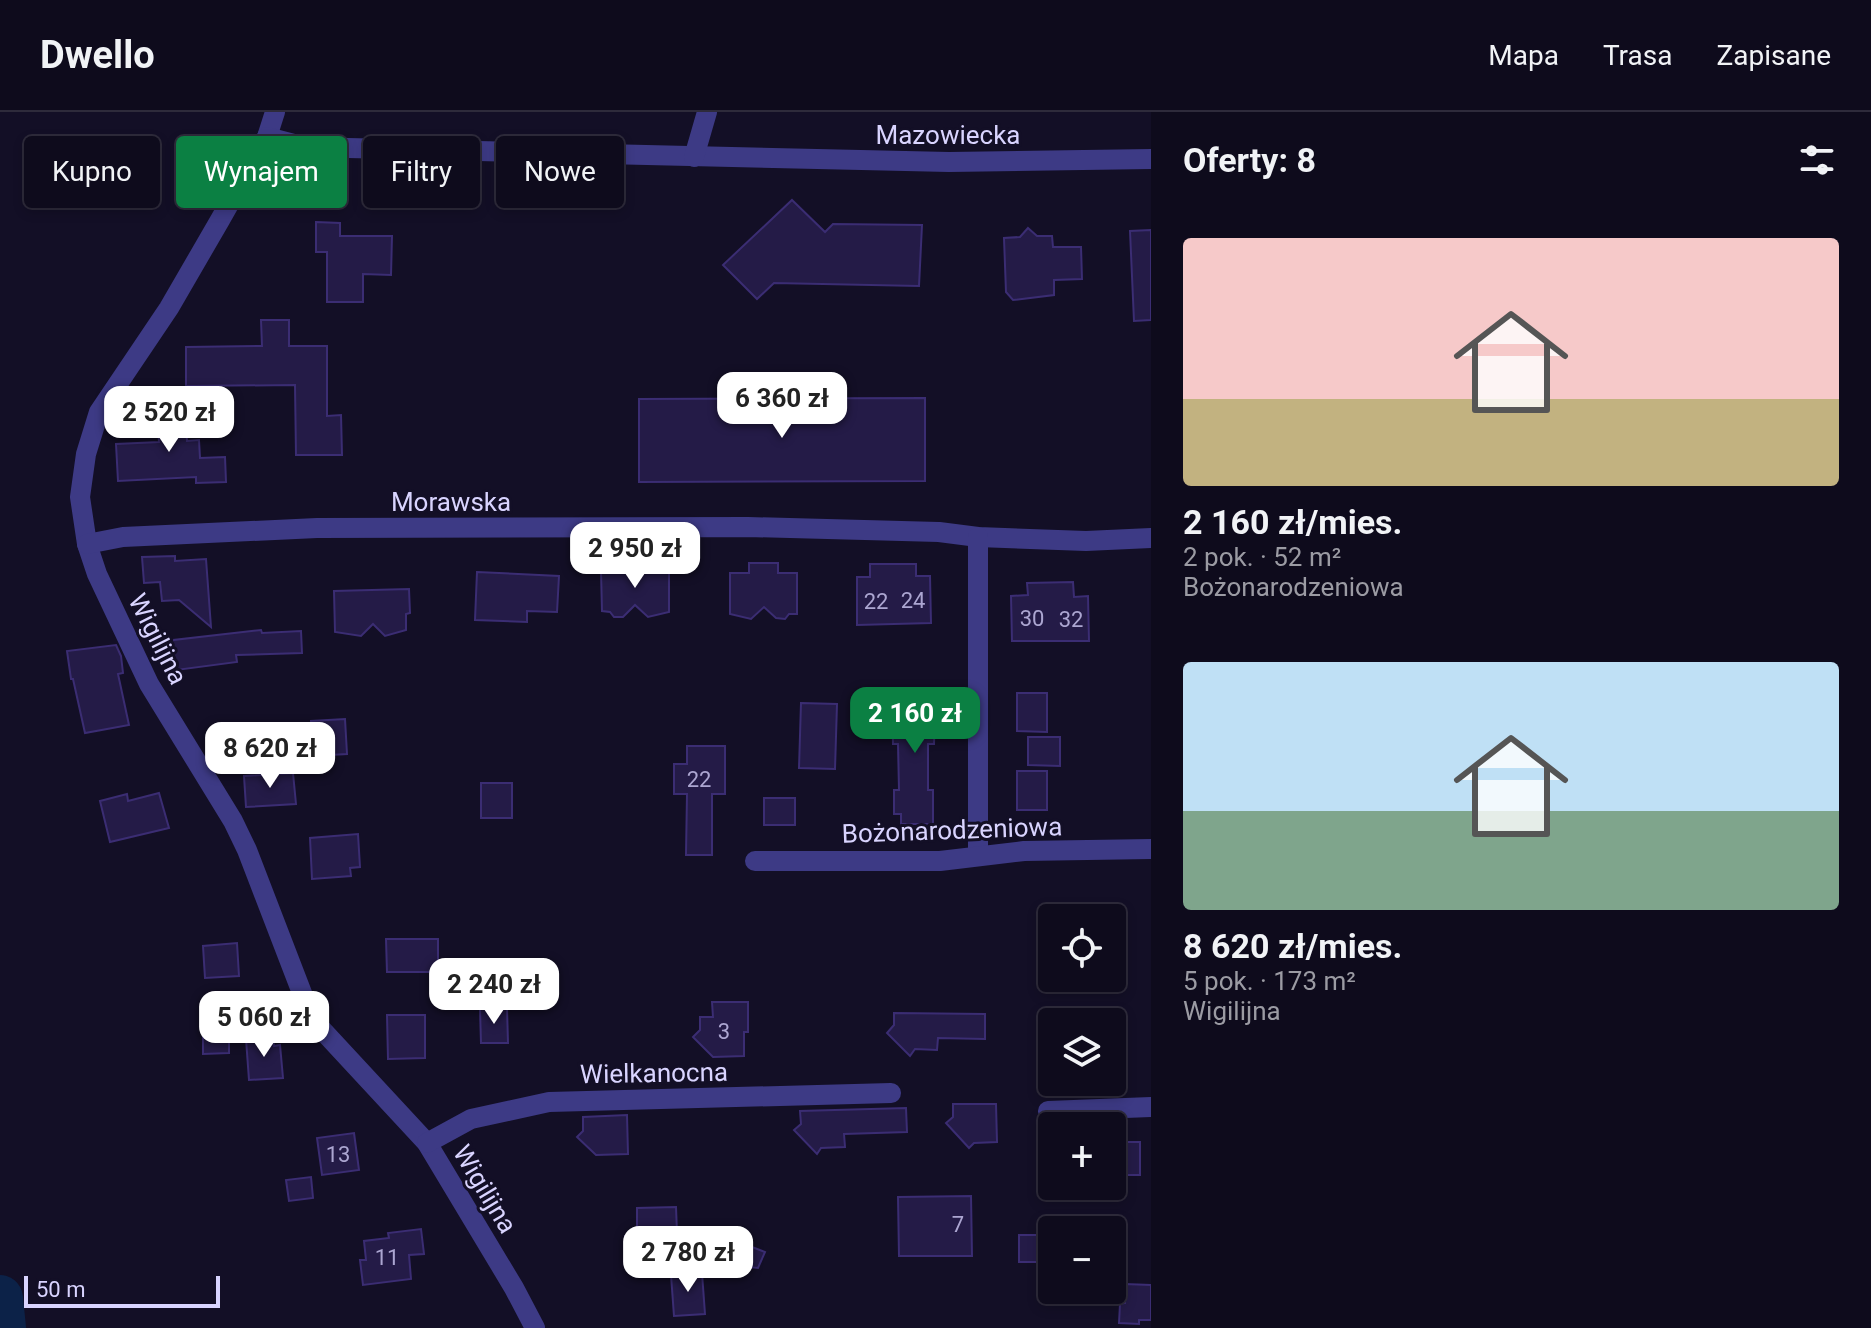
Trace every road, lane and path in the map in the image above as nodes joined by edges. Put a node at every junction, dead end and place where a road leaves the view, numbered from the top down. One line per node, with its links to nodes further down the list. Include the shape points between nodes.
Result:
1 (275, 112): 3 (street, Wigilijna)
2 (707, 112): 5 (street)
3 (267, 136)
4 (347, 148): 5 (street, Mazowiecka)
5 (694, 157): 6 (street, Mazowiecka)
6 (1151, 159)
7 (226, 208): 10 (street, Wigilijna, via 169,308 99,412 80,497)
8 (978, 537): 9 (street, Morawska); 10 (street, Morawska, via 748,527 317,528 123,537); 12 (street)
9 (1151, 538)
10 (87, 544): 17 (street, Wigilijna, via 149,684 247,850 312,1019)
11 (1151, 849): 12 (street, Bożonarodzeniowa)
12 (978, 856): 13 (street, Bożonarodzeniowa, via 940,861)
13 (755, 861)
14 (891, 1093): 17 (street, Wielkanocna, via 549,1102 471,1119)
15 (1151, 1107): 16 (street)
16 (1048, 1111)
17 (427, 1143): 18 (street, Wigilijna)
18 (535, 1328)

